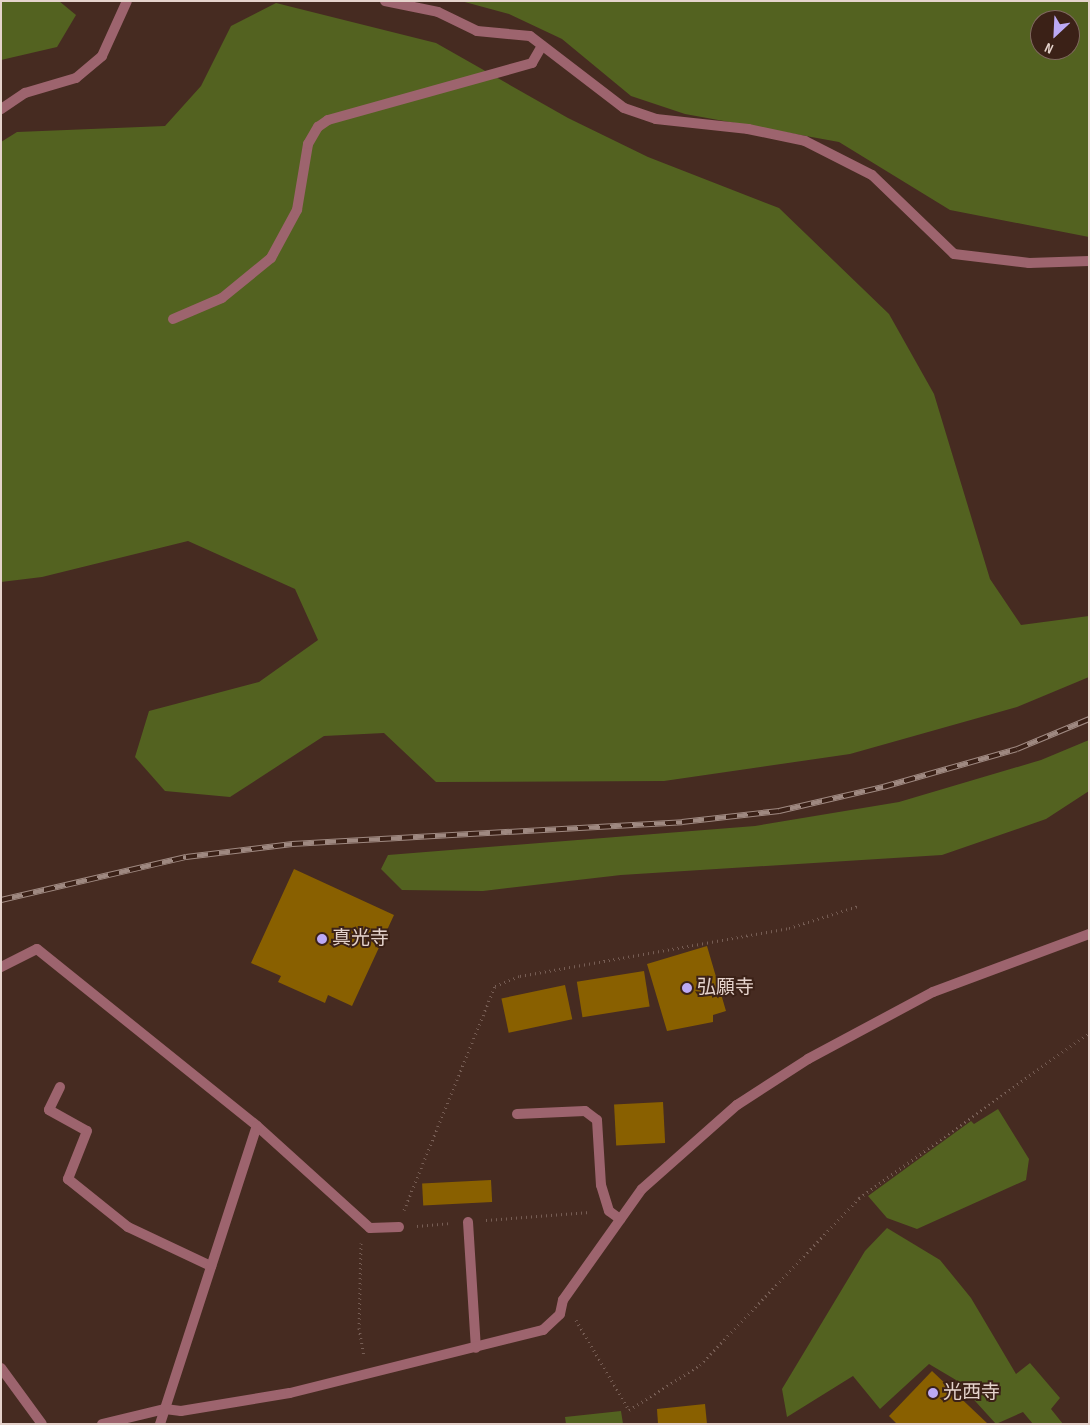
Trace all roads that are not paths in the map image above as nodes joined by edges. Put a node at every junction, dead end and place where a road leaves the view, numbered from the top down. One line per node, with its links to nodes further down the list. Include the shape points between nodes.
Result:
1 (127, 1): 4 (street, via 102,56 76,78 25,94)
2 (384, 1): 3 (street, via 438,12 476,31 530,36)
3 (542, 46): 5 (street, via 624,108 656,119 748,129 805,141 857,165 954,254 1029,263); 6 (street, via 532,63 323,123 308,144 297,210 271,258 222,298)
4 (1, 110)
5 (1089, 261)
6 (173, 319)
7 (1089, 934): 12 (street, via 932,992 808,1058 737,1104 668,1162)
8 (1, 967): 11 (street, via 37,948)
9 (60, 1086): 15 (street, via 49,1110 87,1131 68,1179 128,1227)
10 (517, 1114): 12 (street, via 585,1111 597,1120 601,1185 609,1211)
11 (257, 1126): 14 (street, via 370,1228); 15 (street)
12 (620, 1219): 16 (street, via 563,1300 560,1314 543,1330)
13 (468, 1222): 16 (street)
14 (399, 1227)
15 (211, 1266): 18 (street)
16 (476, 1348): 18 (street, via 366,1371 290,1392 181,1412)
17 (1, 1368): 19 (street)
18 (165, 1409): 20 (street); 21 (street)
19 (42, 1424)
20 (102, 1424)
21 (160, 1424)

